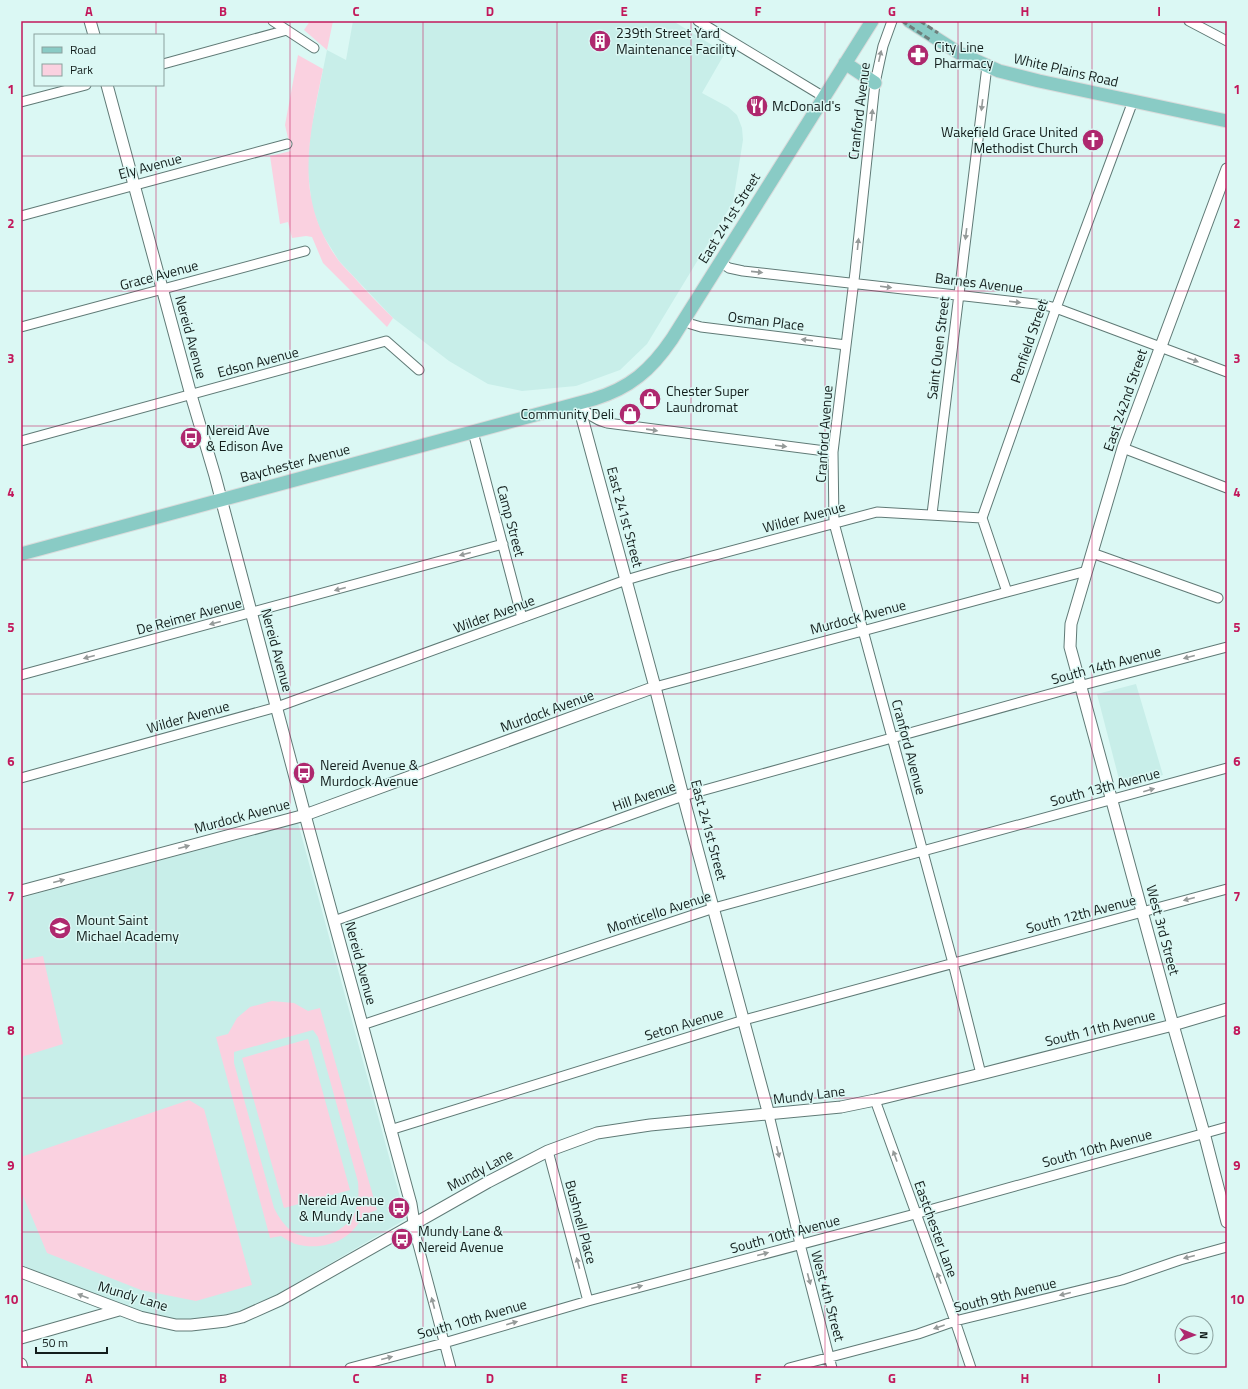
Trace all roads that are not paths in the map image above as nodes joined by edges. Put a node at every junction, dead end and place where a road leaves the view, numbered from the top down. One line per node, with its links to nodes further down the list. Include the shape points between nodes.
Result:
1 (90, 21): 9 (street)
2 (273, 21): 8 (street)
3 (698, 21): 18 (street)
4 (872, 21): 12 (main road, East 241st Street)
5 (892, 21): 15 (street, Cranford Avenue, one-way to 5, via 883,46)
6 (909, 21): 14 (main road, White Plains Road, via 958,53)
7 (1189, 21): 10 (street)
8 (287, 30): 11 (street); 13 (street)
9 (94, 34)
10 (1227, 41)
11 (314, 48)
12 (845, 63): 15 (main road); 18 (main road, East 241st Street)
13 (164, 64)
14 (987, 66): 19 (main road, White Plains Road, via 1032,80); 30 (street, Saint Ouen Street, one-way to 30)
15 (875, 83): 28 (street, Cranford Avenue, one-way to 15)
16 (82, 86): 20 (street)
17 (107, 86): 24 (street, Nereid Avenue)
18 (824, 97): 27 (main road, East 241st Street)
19 (1133, 101): 21 (main road, White Plains Road); 31 (street, Penfield Street)
20 (21, 102)
21 (1227, 121)
22 (287, 144): 24 (street, Ely Avenue)
23 (1227, 169): 35 (street, East 242nd Street)
24 (134, 185): 25 (street, Ely Avenue); 29 (street, Nereid Avenue)
25 (21, 216)
26 (305, 251): 29 (street, Grace Avenue)
27 (720, 262): 28 (street, Barnes Avenue, one-way to 28, via 729,268 743,271); 32 (main road, East 241st Street)
28 (854, 283): 30 (street, Barnes Avenue, one-way to 30); 34 (street, Cranford Avenue)
29 (163, 288): 33 (street, Grace Avenue); 38 (street, Nereid Avenue)
30 (958, 295): 31 (street, Barnes Avenue, one-way to 31); 46 (street, Saint Ouen Street)
31 (1056, 308): 35 (street, Barnes Avenue); 47 (street, Penfield Street)
32 (684, 320): 34 (street, Osman Place, one-way to 32, via 701,327); 39 (main road, East 241st Street, via 662,354 643,374 614,392)
33 (21, 327)
34 (846, 346): 43 (street, Cranford Avenue)
35 (1160, 347): 37 (street, Barnes Avenue, one-way to 37); 42 (street, East 242nd Street)
36 (419, 370): 38 (street, Edson Avenue, via 386,341)
37 (1227, 372)
38 (191, 395): 41 (street, Edson Avenue); 45 (street, Nereid Avenue)
39 (578, 403): 40 (main road, Baychester Avenue); 43 (street, one-way to 43, via 601,422); 53 (street, East 241st Street)
40 (473, 432): 45 (main road, Baychester Avenue); 49 (street, Camp Street)
41 (21, 441)
42 (1123, 448): 44 (street); 50 (street, East 242nd Street)
43 (833, 452): 48 (street, Cranford Avenue)
44 (1227, 488)
45 (222, 500): 51 (main road, Baychester Avenue); 56 (street, Nereid Avenue)
46 (932, 514): 47 (street, Wilder Avenue); 48 (street, Wilder Avenue, via 877,512)
47 (982, 518): 54 (street)
48 (834, 523): 53 (street, Wilder Avenue); 58 (street, Cranford Avenue)
49 (503, 544): 56 (street, De Reimer Avenue, one-way to 56); 57 (street, Camp Street)
50 (1092, 553): 52 (street, East 242nd Street); 55 (street)
51 (21, 554)
52 (1087, 571): 54 (street, Murdock Avenue); 59 (street, East 242nd Street, via 1071,624)
53 (626, 580): 57 (street, Wilder Avenue); 63 (street, East 241st Street)
54 (1007, 592): 58 (street, Murdock Avenue)
55 (1218, 598)
56 (252, 613): 61 (street, De Reimer Avenue, one-way to 61); 64 (street, Nereid Avenue)
57 (522, 618): 64 (street, Wilder Avenue)
58 (862, 631): 63 (street, Murdock Avenue); 66 (street, Cranford Avenue)
59 (1070, 647): 62 (street, West 3rd Street)
60 (1227, 647): 62 (street, South 14th Avenue, one-way to 62)
61 (21, 675)
62 (1080, 686): 65 (street, South 14th Avenue); 70 (street, West 3rd Street)
63 (655, 687): 69 (street, East 241st Street); 71 (street, Murdock Avenue)
64 (277, 707): 68 (street, Wilder Avenue); 71 (street, Nereid Avenue)
65 (993, 710): 66 (street, Hill Avenue)
66 (892, 739): 69 (street, Hill Avenue); 73 (street, Cranford Avenue)
67 (1227, 768): 70 (street, South 13th Avenue, one-way to 67)
68 (21, 778)
69 (683, 796): 76 (street, East 241st Street); 78 (street, Hill Avenue)
70 (1111, 800): 72 (street, South 13th Avenue); 77 (street, West 3rd Street)
71 (305, 815): 75 (street, Murdock Avenue, one-way to 71); 78 (street, Nereid Avenue)
72 (991, 832): 73 (street, Monticello Avenue)
73 (922, 851): 76 (street, Monticello Avenue); 80 (street, Cranford Avenue)
74 (1227, 889): 77 (street, South 12th Avenue, one-way to 77)
75 (21, 891)
76 (714, 908): 82 (street, East 241st Street); 84 (street, Monticello Avenue)
77 (1143, 912): 79 (street, South 12th Avenue); 83 (street, West 3rd Street)
78 (334, 921): 84 (street, Nereid Avenue)
79 (988, 954): 80 (street, Seton Avenue)
80 (952, 963): 82 (street, Seton Avenue); 85 (street, Cranford Avenue)
81 (1227, 1009): 83 (street, South 11th Avenue)
82 (744, 1020): 87 (street, East 241st Street); 89 (street, Seton Avenue)
83 (1173, 1024): 85 (street, South 11th Avenue); 90 (street, West 3rd Street)
84 (362, 1025): 89 (street, Nereid Avenue)
85 (981, 1074): 86 (street, Mundy Lane)
86 (874, 1100): 87 (street, Mundy Lane, via 841,1107); 92 (street, Eastchester Lane, one-way to 86)
87 (769, 1114): 91 (street, Mundy Lane, via 617,1129 597,1133); 95 (street, West 4th Street, one-way to 95)
88 (1227, 1127): 90 (street, South 10th Avenue)
89 (390, 1130): 94 (street, Nereid Avenue)
90 (1204, 1133): 92 (street, South 10th Avenue); 93 (street, West 3rd Street)
91 (548, 1151): 94 (street, Mundy Lane); 98 (street, Bushnell Place, one-way to 91)
92 (915, 1214): 95 (street, South 10th Avenue); 100 (street, Eastchester Lane, one-way to 92)
93 (1227, 1222)
94 (414, 1223): 99 (street, Mundy Lane, via 280,1300 242,1317 205,1324 176,1325); 102 (street, one-way to 94)
95 (800, 1244): 98 (street, South 10th Avenue, one-way to 95); 103 (street, West 4th Street, one-way to 103)
96 (1227, 1247): 100 (street, South 9th Avenue, one-way to 100, via 1122,1280)
97 (21, 1272): 99 (street, Mundy Lane, one-way to 97)
98 (588, 1300): 102 (street, South 10th Avenue, one-way to 98)
99 (119, 1310): 101 (street)
100 (955, 1322): 103 (street, South 9th Avenue, one-way to 103); 110 (street, Eastchester Lane)
101 (21, 1338)
102 (444, 1342): 106 (street, South 10th Avenue, one-way to 102); 107 (street)
103 (829, 1357): 108 (street, South 9th Avenue); 109 (street, West 4th Street)
104 (21, 1364): 105 (street)
105 (22, 1368)
106 (350, 1368)
107 (451, 1368)
108 (789, 1368)
109 (832, 1368)
110 (971, 1368)

